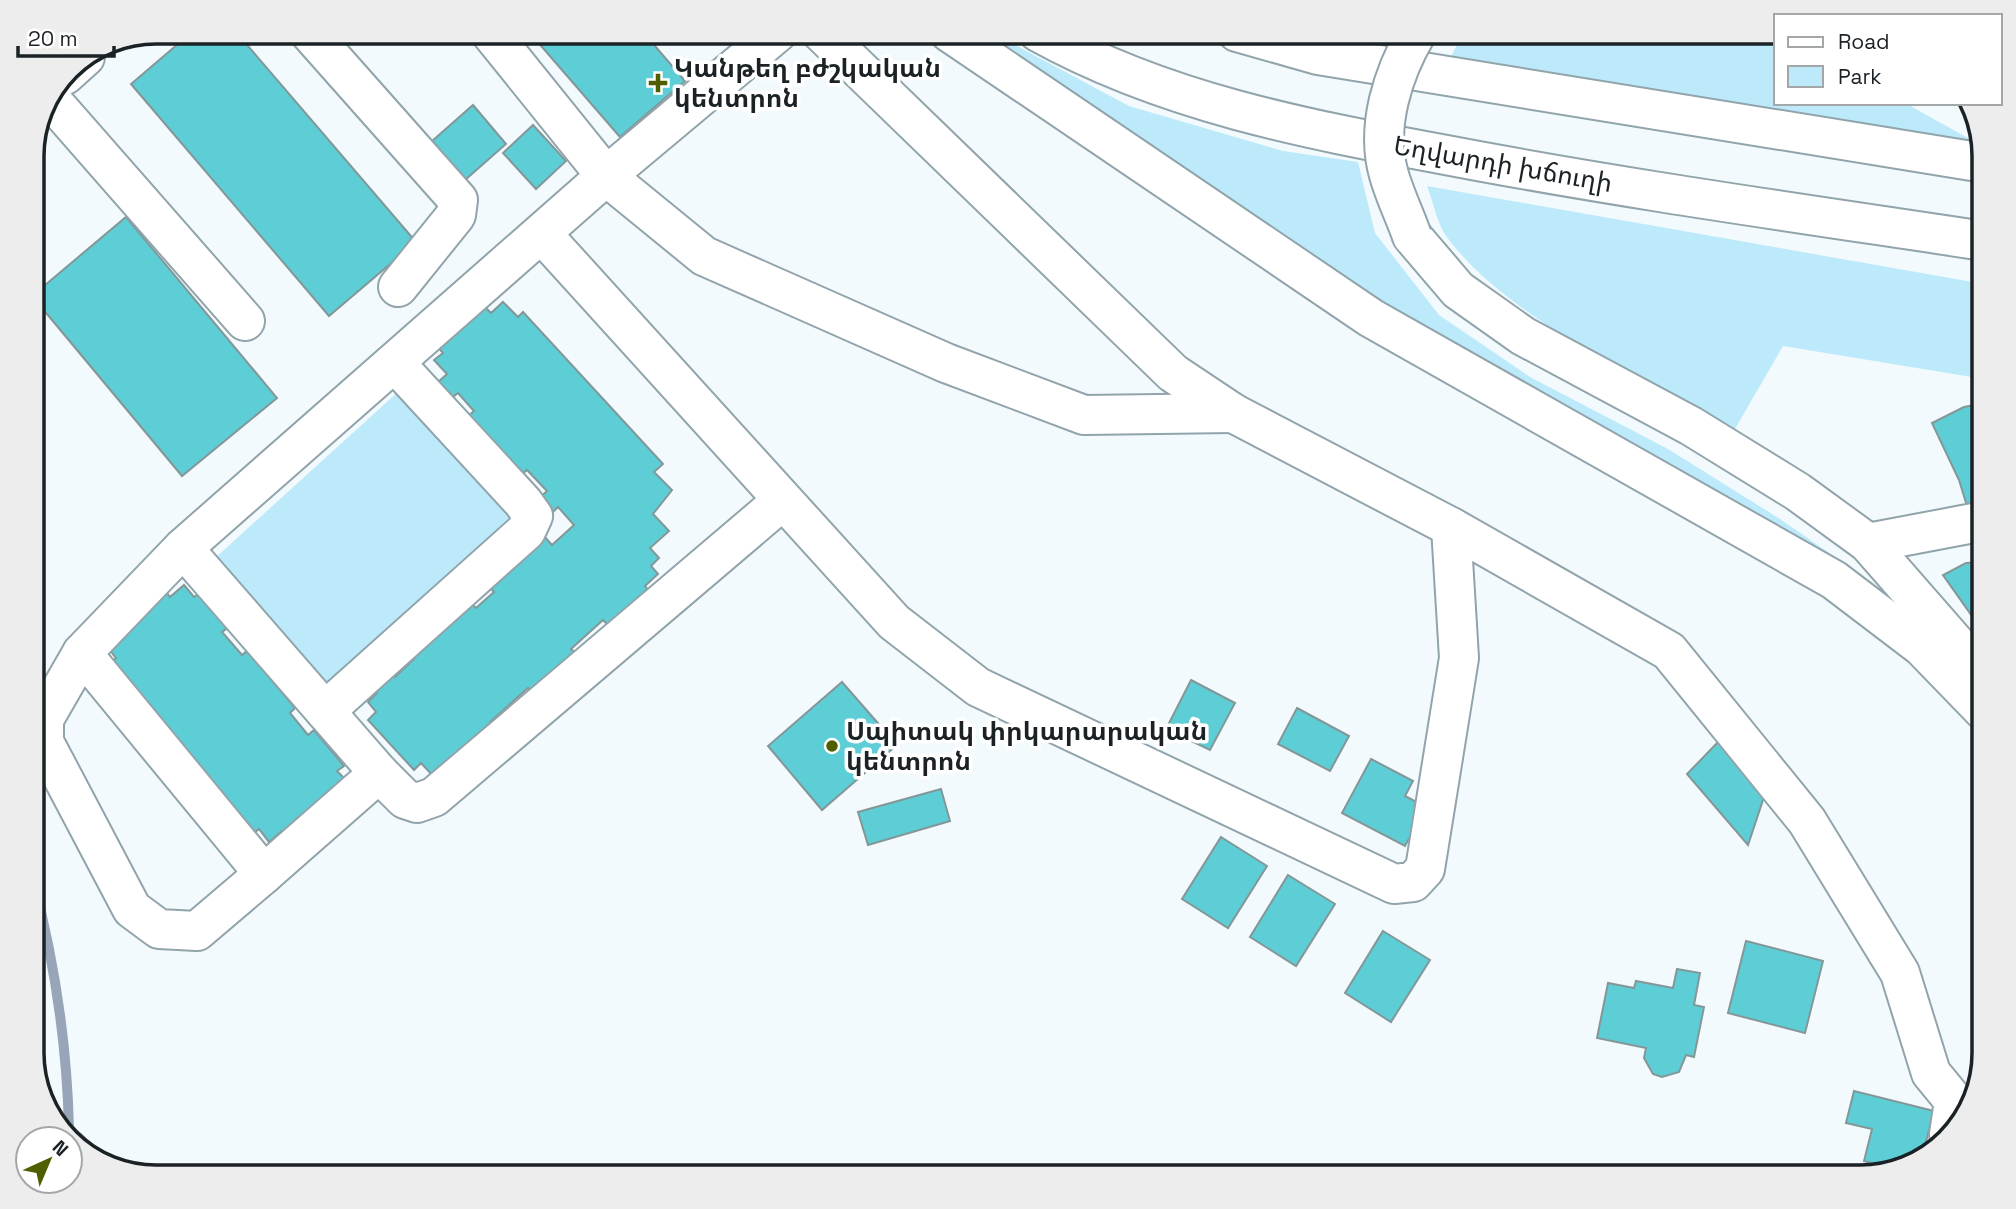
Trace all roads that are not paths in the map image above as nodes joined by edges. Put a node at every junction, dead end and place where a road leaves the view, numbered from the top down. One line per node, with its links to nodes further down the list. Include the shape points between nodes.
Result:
1 (320, 44): 14 (main road, via 457,200 456,215)
2 (500, 44): 11 (main road)
3 (764, 44): 11 (main road)
4 (833, 44): 17 (main road, via 1173,373)
5 (967, 44): 25 (main road, via 1371,318 1834,580 1922,647)
6 (1059, 44): 13 (main road, Եղվարդի խճուղի, via 1190,99 1328,133 1528,171)
7 (1279, 44): 10 (main road, via 1318,55)
8 (1410, 44): 21 (main road, bridge, via 1383,120 1388,173 1412,236 1458,290 1522,336 1691,426 1798,492)
9 (56, 105): 15 (main road)
10 (1972, 161)
11 (606, 176): 12 (main road); 17 (main road, via 704,256 946,363 1084,415)
12 (542, 234): 16 (main road); 18 (main road)
13 (1972, 239)
14 (398, 287)
15 (245, 321)
16 (395, 363): 22 (main road); 26 (main road, via 533,516 526,531)
17 (1233, 413): 20 (main road)
18 (782, 501): 20 (main road, via 894,622 978,687 1394,884 1413,882 1425,869 1459,658); 27 (main road, via 434,797 417,803 405,799)
19 (1972, 523): 21 (main road)
20 (1451, 527): 29 (main road, via 1669,650 1807,821 1900,973 1931,1073 1954,1101)
21 (1868, 543): 24 (main road, via 1958,646)
22 (183, 548): 23 (main road); 26 (main road)
23 (82, 653): 28 (main road); 28 (main road, via 44,719 44,742 132,909 159,929 197,930)
24 (1972, 675)
25 (1972, 699)
26 (325, 711): 27 (main road)
27 (379, 773): 28 (main road)
28 (264, 874)
29 (1952, 1117)

